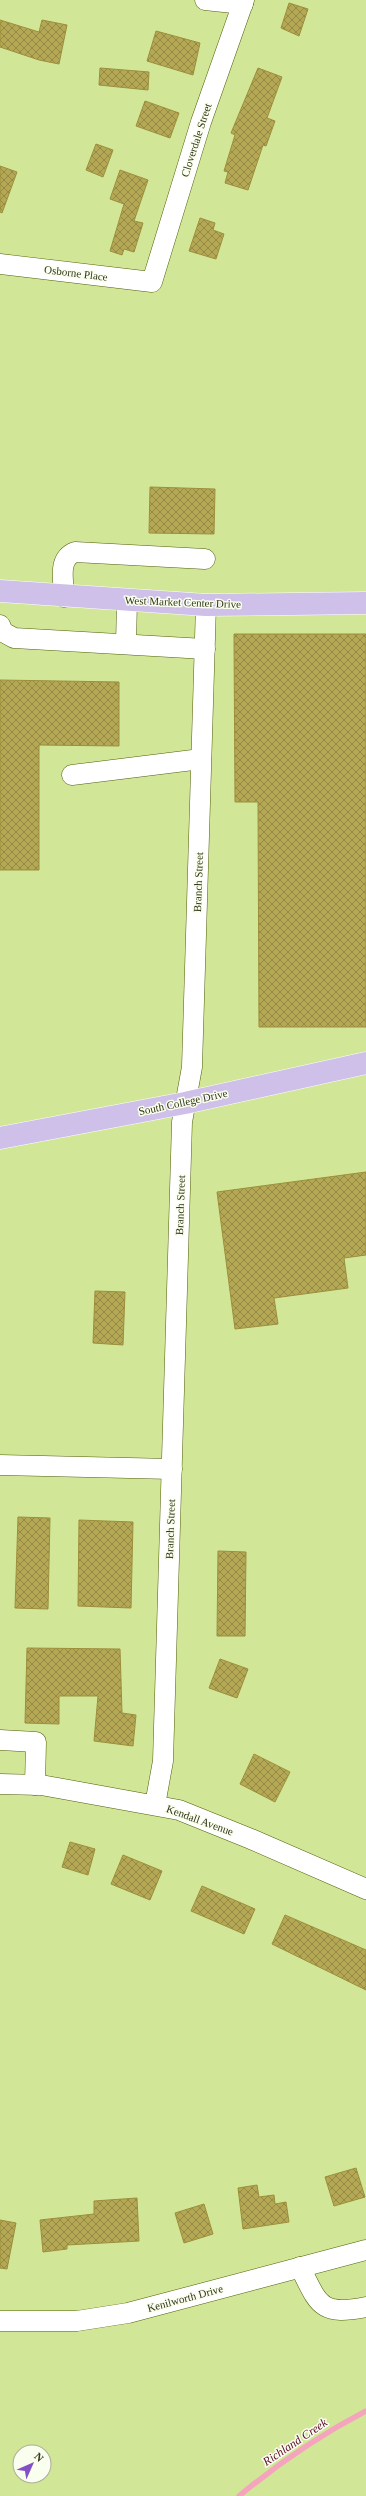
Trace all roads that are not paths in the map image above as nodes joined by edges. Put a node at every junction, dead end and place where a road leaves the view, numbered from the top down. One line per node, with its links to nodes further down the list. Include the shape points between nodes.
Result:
1 (205, 0): 2 (street)
2 (244, 2): 4 (street, Cloverdale Street, via 201,122)
3 (0, 264): 4 (street, Osborne Place)
4 (152, 282)
5 (205, 559): 7 (street, via 75,552 68,555 63,562)
6 (0, 592): 7 (main road, West Market Center Drive); 10 (street)
7 (64, 597): 8 (main road, West Market Center Drive)
8 (127, 601): 11 (main road, West Market Center Drive); 13 (street)
9 (366, 603): 11 (main road, West Market Center Drive)
10 (0, 605)
11 (206, 605): 14 (street, Branch Street)
12 (0, 625): 13 (street, via 3,632 14,638)
13 (126, 644): 14 (street)
14 (205, 649): 15 (street, Branch Street)
15 (202, 759): 16 (street); 18 (street, Branch Street, via 192,1067)
16 (72, 775)
17 (366, 1063): 18 (main road, South College Drive)
18 (185, 1103): 19 (main road, South College Drive); 21 (street, Branch Street, via 182,1122)
19 (0, 1138)
20 (0, 1464): 21 (street)
21 (172, 1469): 25 (street, Branch Street, via 163,1762)
22 (0, 1740): 24 (street, via 36,1742)
23 (0, 1784): 24 (street, Kendall Avenue)
24 (35, 1785): 25 (street, Kendall Avenue)
25 (155, 1805): 26 (street, Kendall Avenue, via 179,1810)
26 (366, 1889)
27 (366, 2250): 28 (street, Kenilworth Drive)
28 (300, 2267): 29 (street, via 317,2301 327,2308 342,2312); 30 (street, Kenilworth Drive, via 128,2313 77,2321)
29 (366, 2307)
30 (0, 2321)

